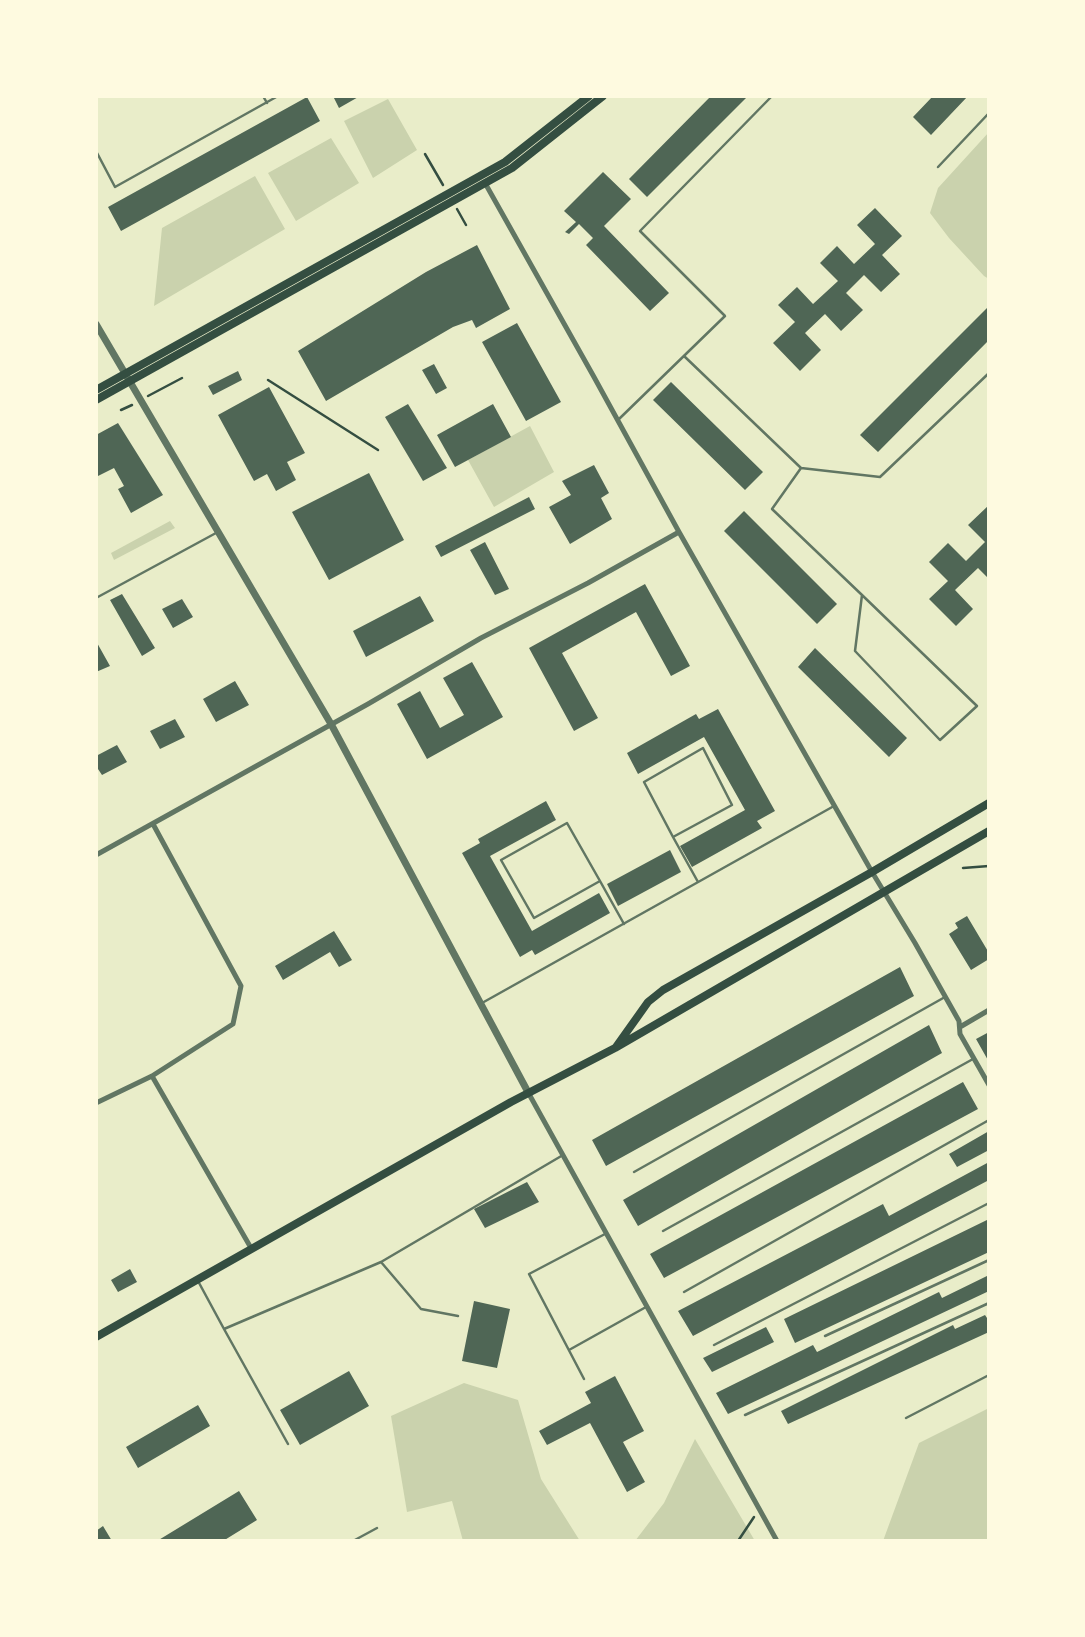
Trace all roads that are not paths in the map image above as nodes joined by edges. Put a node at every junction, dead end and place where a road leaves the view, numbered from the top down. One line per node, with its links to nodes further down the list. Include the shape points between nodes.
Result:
1 (263, 96): 6 (lane)
2 (278, 96): 6 (lane)
3 (588, 96): 10 (main road, via 505,162)
4 (603, 96): 11 (main road, via 512,168)
5 (772, 96): 13 (lane, via 640,231 725,316)
6 (266, 102): 8 (lane, via 114,186)
7 (989, 113): 9 (lane)
8 (96, 151)
9 (938, 167)
10 (480, 175): 11 (main road); 15 (main road)
11 (485, 183): 15 (main road); 18 (street)
12 (96, 324): 15 (street)
13 (684, 356): 18 (lane); 19 (lane)
14 (989, 373): 19 (lane, via 880,477)
15 (126, 378): 16 (main road); 17 (main road); 20 (street)
16 (96, 390)
17 (96, 400)
18 (618, 420): 21 (street)
19 (801, 468): 22 (lane, via 772,509)
20 (218, 532): 23 (lane); 24 (street)
21 (679, 532): 24 (street); 26 (street)
22 (862, 595): 22 (lane, via 977,706 940,740 856,651)
23 (96, 598)
24 (331, 724): 27 (street); 37 (street)
25 (989, 803): 31 (main road)
26 (834, 806): 31 (street); 33 (lane)
27 (153, 824): 30 (street); 42 (street, via 241,986 233,1024)
28 (989, 831): 34 (main road)
29 (673, 837): 29 (lane, via 732,805 703,748 644,782); 33 (lane)
30 (96, 855)
31 (872, 872): 34 (street); 40 (main road, via 663,990 648,1002)
32 (600, 881): 32 (lane, via 534,918 501,860 567,823); 35 (lane)
33 (698, 882): 35 (lane)
34 (885, 893): 36 (street); 40 (main road)
35 (624, 924): 37 (lane)
36 (945, 997): 39 (street); 48 (lane)
37 (480, 1004): 44 (street)
38 (989, 1010): 39 (street)
39 (960, 1028): 41 (street)
40 (615, 1048): 44 (main road)
41 (974, 1059): 43 (street); 50 (lane)
42 (152, 1076): 45 (street); 52 (street)
43 (989, 1085)
44 (529, 1094): 47 (street); 52 (main road)
45 (96, 1103)
46 (989, 1120): 56 (lane)
47 (563, 1155): 51 (street); 54 (lane)
48 (634, 1172)
49 (989, 1203): 63 (lane)
50 (663, 1231)
51 (607, 1233): 58 (street); 64 (lane, via 529,1274)
52 (252, 1248): 55 (main road)
53 (989, 1260): 61 (lane)
54 (382, 1262): 59 (lane, via 421,1309); 60 (lane)
55 (197, 1280): 60 (lane); 62 (main road)
56 (684, 1292)
57 (989, 1303): 67 (lane)
58 (647, 1306): 64 (lane); 72 (street)
59 (458, 1316)
60 (224, 1329): 69 (lane)
61 (825, 1336)
62 (96, 1337)
63 (714, 1345)
64 (569, 1350): 66 (lane)
65 (989, 1375): 68 (lane)
66 (584, 1380)
67 (745, 1416)
68 (906, 1418)
69 (288, 1444)
70 (377, 1528): 71 (lane)
71 (353, 1541)
72 (777, 1541)

